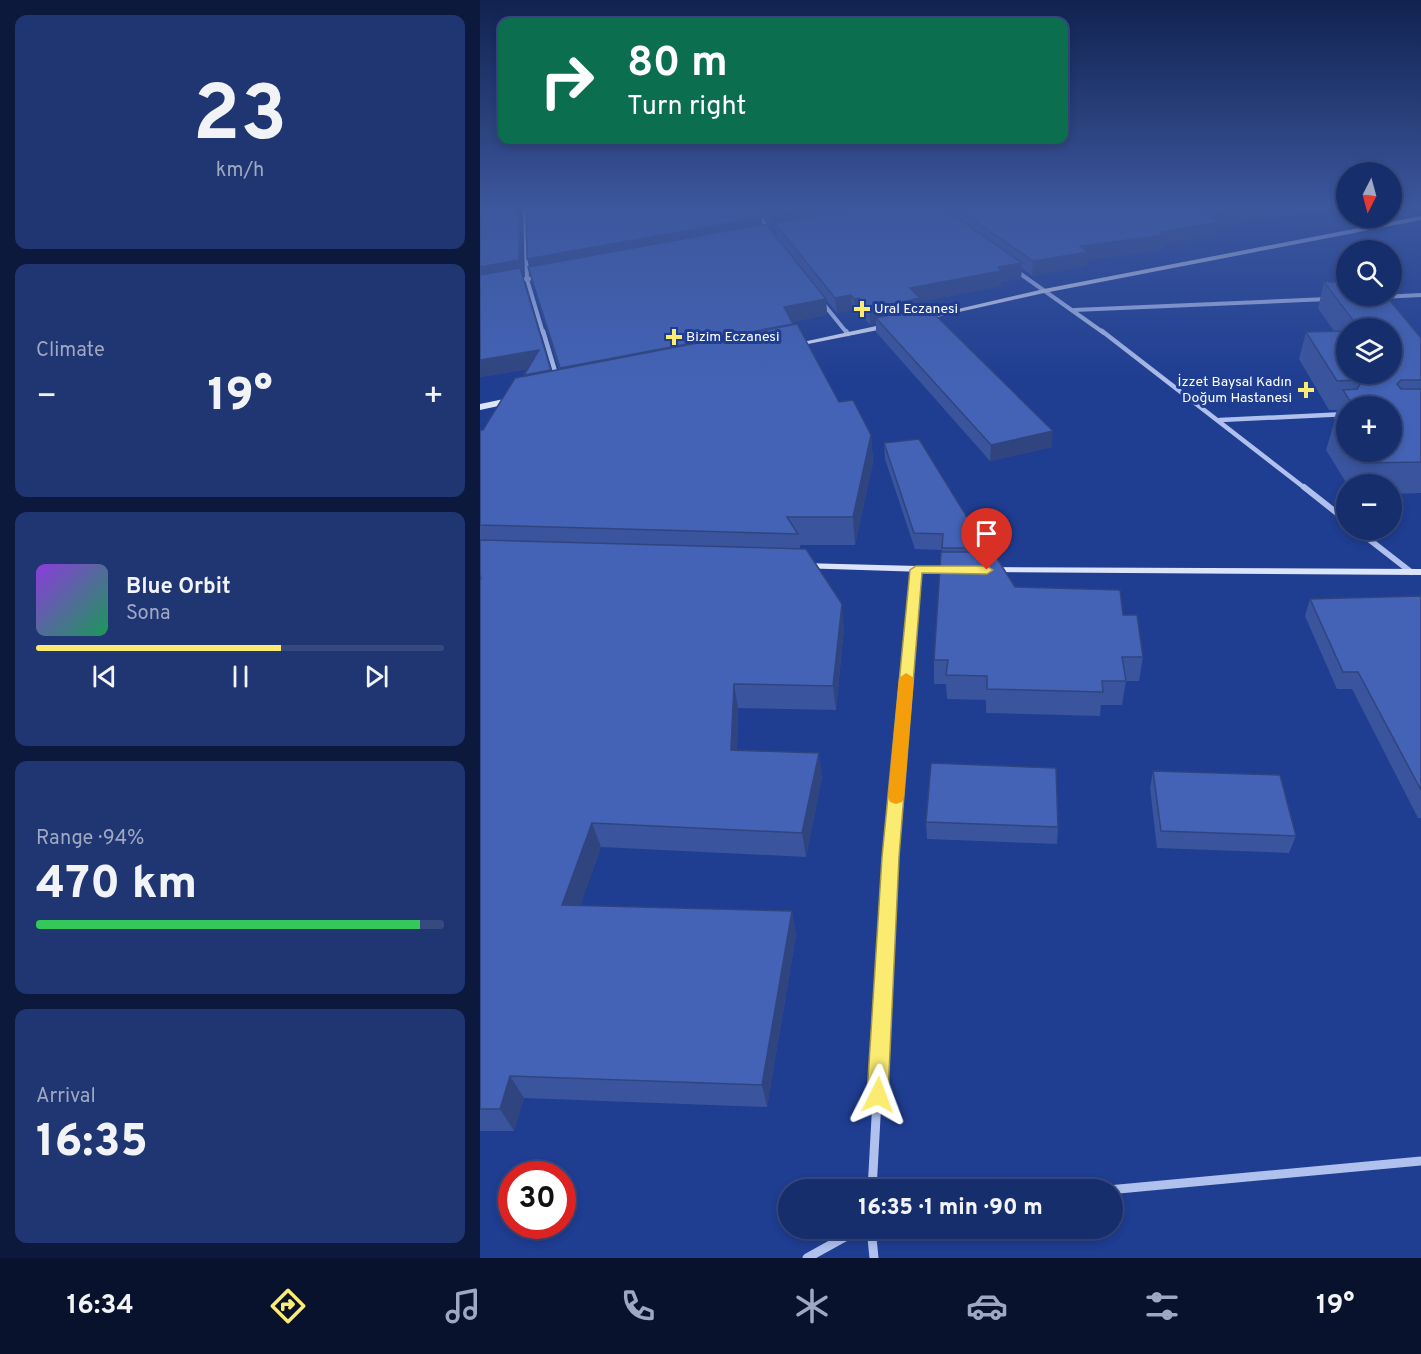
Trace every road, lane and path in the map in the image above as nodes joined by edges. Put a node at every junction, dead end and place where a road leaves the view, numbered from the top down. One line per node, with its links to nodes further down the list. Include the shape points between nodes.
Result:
1 (527, 268): 5 (street)
2 (1012, 268): 7 (street)
3 (1164, 268): 7 (main road)
4 (539, 276): 5 (street)
5 (527, 279): 6 (street); 17 (street)
6 (515, 281)
7 (1044, 291): 12 (street); 13 (main road)
8 (1421, 295): 9 (street)
9 (1402, 296)
10 (820, 298): 15 (street)
11 (1336, 299): 12 (street)
12 (1074, 310): 21 (street)
13 (906, 322)
14 (894, 324): 15 (main road)
15 (848, 334): 16 (main road)
16 (779, 348)
17 (557, 379)
18 (526, 397): 19 (main road)
19 (480, 407)
20 (1336, 415): 21 (street)
21 (1219, 420): 22 (street)
22 (1336, 512)
23 (1371, 540): 26 (street)
24 (786, 566): 25 (main road)
25 (916, 570): 26 (main road); 28 (street, via 891,857)
26 (1416, 572)
27 (1421, 1161): 29 (street)
28 (873, 1179)
29 (1123, 1189)
30 (841, 1239): 32 (street)
31 (872, 1239): 33 (street)
32 (807, 1258)
33 (874, 1258)

